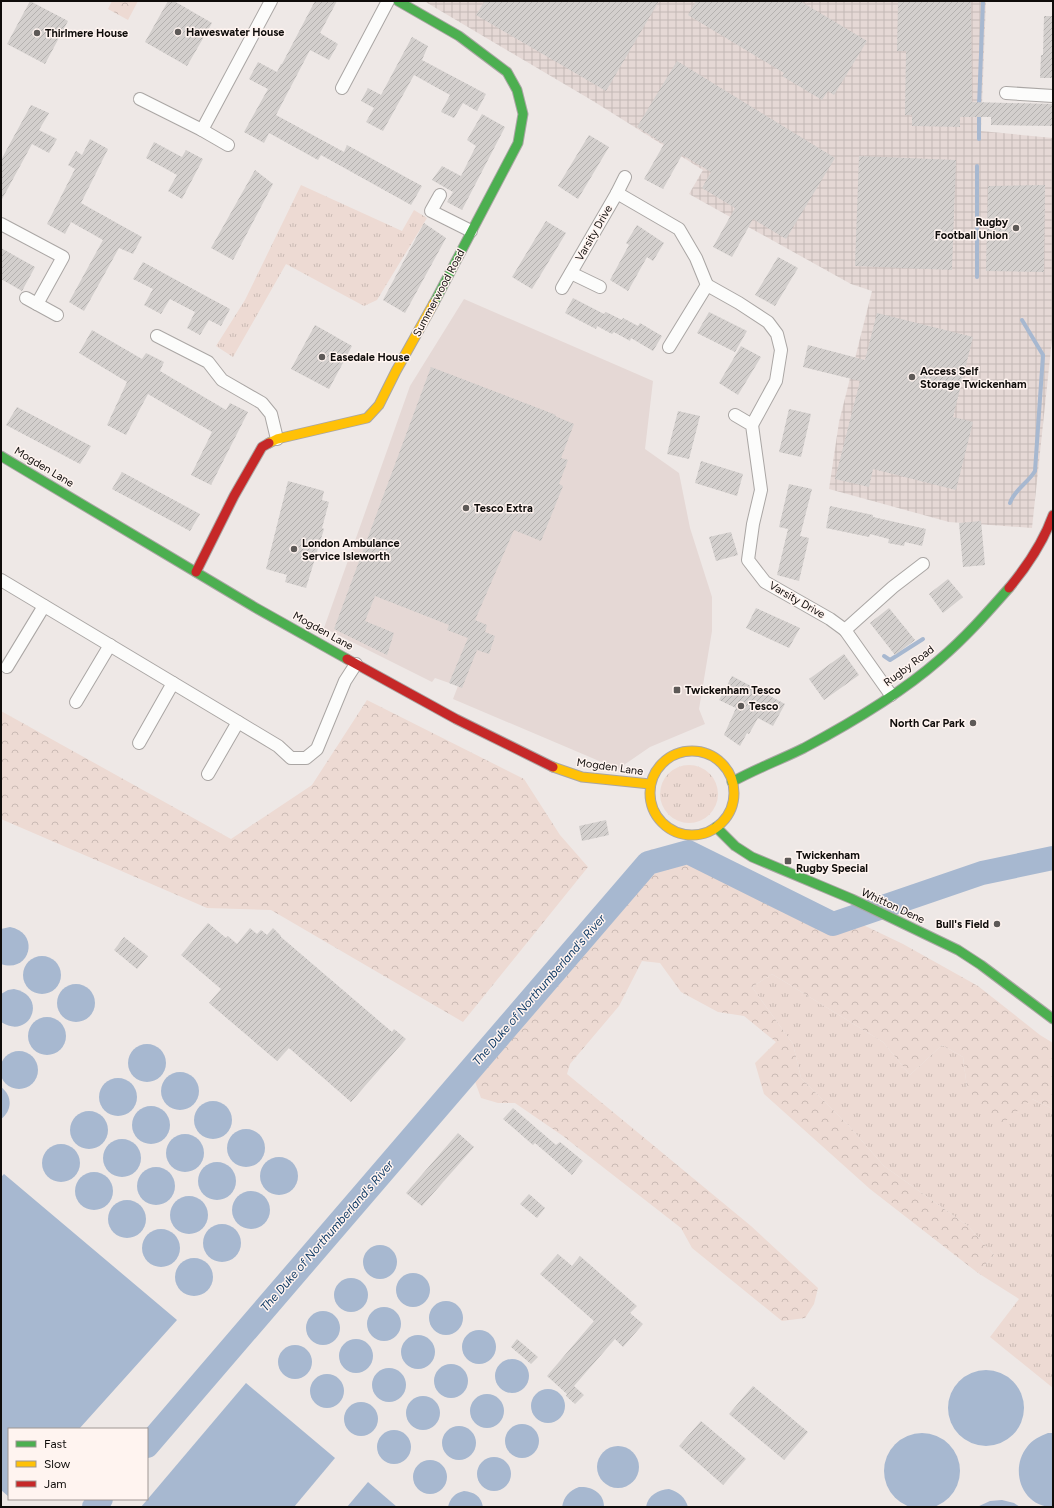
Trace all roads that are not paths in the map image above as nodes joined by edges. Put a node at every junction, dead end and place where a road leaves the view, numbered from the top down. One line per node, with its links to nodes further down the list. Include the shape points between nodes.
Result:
1 (272, 1): 8 (street)
2 (388, 1): 4 (street)
3 (398, 1): 14 (street, Summerwood Road, via 459,36 507,72 517,90 523,114 518,143)
4 (342, 88)
5 (1006, 93): 6 (street)
6 (1053, 96)
7 (140, 100): 8 (street)
8 (202, 130): 9 (street)
9 (228, 145)
10 (626, 177): 11 (street, Varsity Drive)
11 (617, 193): 15 (street, Varsity Drive); 16 (street, Varsity Drive, via 679,229 696,258)
12 (440, 195): 14 (street, via 431,211)
13 (1, 224): 20 (street, via 63,257)
14 (471, 231): 26 (street, Summerwood Road, via 379,405 367,418)
15 (571, 273): 17 (street, Varsity Drive); 18 (street, Varsity Drive)
16 (707, 285): 23 (street); 25 (street, via 768,322 777,334 781,350 776,381)
17 (600, 287)
18 (562, 288)
19 (26, 298): 20 (street)
20 (37, 304): 21 (street)
21 (57, 315)
22 (157, 336): 26 (street, via 208,362 222,380 262,403 271,414)
23 (669, 347)
24 (735, 415): 25 (street)
25 (752, 426): 33 (street, Varsity Drive, via 760,490 748,560 765,582)
26 (277, 439): 30 (street, Summerwood Road, via 262,447)
27 (1, 456): 30 (street, Mogden Lane)
28 (1053, 515): 38 (street, Rugby Road, via 1027,566 986,615 918,677)
29 (924, 564): 33 (street)
30 (196, 572): 35 (street, Mogden Lane)
31 (1, 580): 32 (street)
32 (44, 606): 34 (street); 36 (street)
33 (845, 630): 38 (street, Varsity Drive)
34 (110, 645): 37 (street); 39 (street)
35 (356, 664): 40 (street, via 344,681 317,749 306,758 291,758 278,746); 44 (street, Mogden Lane, via 456,719 557,769 582,777)
36 (7, 666)
37 (173, 683): 40 (street); 41 (street)
38 (891, 695): 43 (street, Rugby Road, via 802,749)
39 (76, 702)
40 (238, 722): 42 (street)
41 (139, 743)
42 (208, 774)
43 (732, 782): 44 (street, via 726,769 716,758 702,752 688,751 675,754 664,761); 45 (street, via 734,794 731,807)
44 (650, 784): 45 (street, via 653,810 658,819 670,829 693,835 705,833)
45 (716, 827): 46 (street, Whitton Dene, via 735,846 752,856 852,899 958,950)
46 (1053, 1019)

